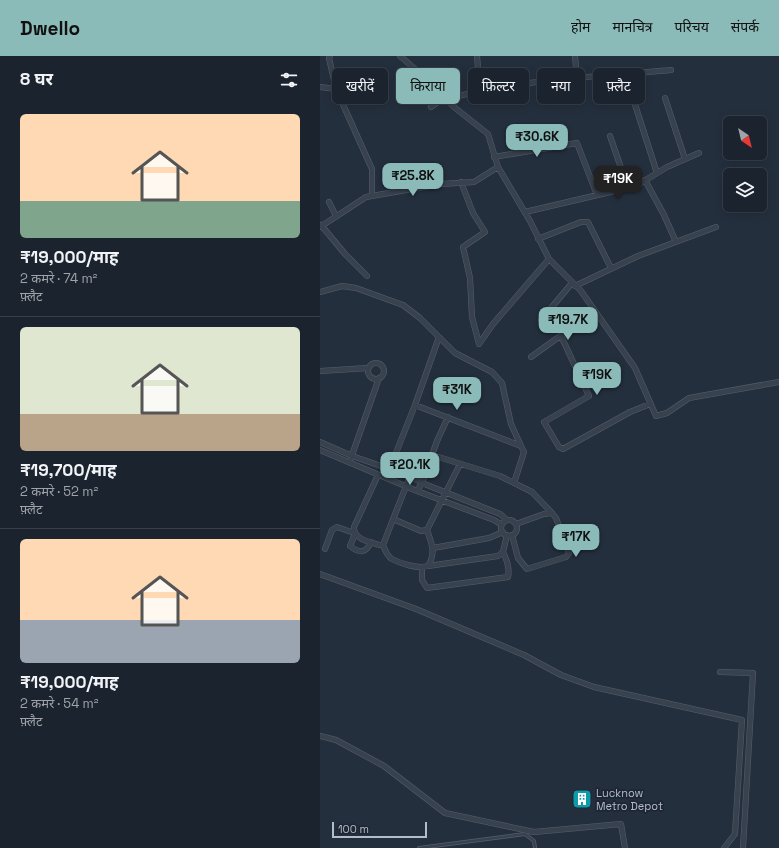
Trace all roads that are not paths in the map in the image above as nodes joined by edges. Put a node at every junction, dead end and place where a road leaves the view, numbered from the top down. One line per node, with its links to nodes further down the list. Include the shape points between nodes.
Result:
1 (335, 56): 5 (street)
2 (400, 56): 6 (street)
3 (477, 56): 7 (street)
4 (575, 56): 8 (street)
5 (329, 57): 10 (street)
6 (414, 68)
7 (478, 68)
8 (576, 68)
9 (671, 70): 11 (street)
10 (332, 71)
11 (585, 77)
12 (320, 86): 13 (street)
13 (332, 88)
14 (665, 98): 23 (street)
15 (343, 104): 30 (street, via 372,169)
16 (436, 104): 19 (street)
17 (451, 104): 22 (street, via 488,134)
18 (635, 104): 25 (street)
19 (431, 107)
20 (610, 136): 28 (street)
21 (699, 153): 23 (street)
22 (494, 157): 24 (street); 29 (street, via 577,143)
23 (685, 159): 25 (street)
24 (498, 167): 27 (street, via 474,182); 32 (street)
25 (657, 173): 26 (street)
26 (645, 180): 28 (street); 37 (street)
27 (461, 182): 30 (street); 38 (street, via 473,212 485,232 463,247 470,278 472,317 479,344)
28 (628, 188): 29 (street)
29 (597, 195): 32 (street)
30 (372, 196): 33 (street, via 366,197)
31 (329, 202): 33 (street)
32 (525, 212): 36 (street)
33 (336, 216): 34 (street)
34 (321, 226): 40 (street, via 344,254)
35 (716, 227): 37 (street)
36 (538, 239): 38 (street); 39 (street, via 581,222 588,222)
37 (676, 242): 39 (street)
38 (548, 259): 41 (street)
39 (611, 268): 41 (street)
40 (367, 276)
41 (574, 284): 43 (street); 44 (street)
42 (320, 292): 46 (street, via 342,286 390,300 420,318)
43 (595, 311): 45 (street); 52 (street, via 635,368)
44 (541, 320)
45 (561, 336): 47 (street); 52 (street, via 589,396 544,422 559,447 563,449 630,412)
46 (439, 337): 53 (street); 57 (street, via 454,353 487,369 502,383 511,424)
47 (531, 357)
48 (368, 368): 49 (street); 50 (street, via 368,373 372,377); 50 (street, via 374,363 381,364 384,371)
49 (320, 371)
50 (379, 378): 61 (street)
51 (779, 382): 52 (street, via 689,398 660,416 656,416)
52 (650, 404)
53 (415, 405): 54 (street); 65 (street)
54 (448, 417): 57 (street); 60 (street)
55 (320, 442): 56 (street)
56 (326, 445): 58 (street); 59 (street)
57 (521, 446): 70 (street, via 524,452)
58 (321, 451): 62 (street)
59 (340, 451): 61 (street); 62 (street)
60 (432, 455): 64 (street); 69 (street)
61 (352, 456): 63 (street); 65 (street)
62 (337, 458): 63 (street)
63 (350, 463): 66 (street)
64 (460, 464): 70 (street); 73 (street)
65 (388, 469): 67 (street); 68 (street)
66 (378, 475): 68 (street); 81 (street, via 354,528)
67 (410, 476): 69 (street); 71 (street)
68 (386, 478): 71 (street)
69 (422, 483): 72 (street); 73 (street)
70 (514, 483): 75 (street, via 532,492)
71 (406, 486): 72 (street); 76 (street)
72 (417, 491): 74 (street)
73 (446, 491): 74 (street); 77 (street, via 500,514)
74 (442, 500): 79 (street); 80 (street)
75 (552, 513): 78 (street); 82 (street, via 569,553 566,556 526,568 518,558)
76 (393, 519): 80 (street, via 421,531); 84 (street)
77 (507, 520): 78 (street); 79 (street)
78 (516, 524): 82 (street, via 516,530)
79 (502, 525): 82 (street)
80 (427, 530): 85 (street)
81 (354, 534): 83 (street); 83 (street, via 350,546 355,550 367,550); 86 (street, via 337,527 332,530)
82 (507, 534): 85 (street); 87 (street)
83 (371, 542): 84 (street)
84 (383, 545): 89 (street, via 386,554 392,559)
85 (434, 548): 88 (street)
86 (325, 549)
87 (503, 552): 88 (street, via 498,556); 89 (street, via 508,563 508,577 427,588 422,580)
88 (428, 566): 89 (street)
89 (422, 568)
90 (320, 574): 96 (street, via 416,609 524,654 594,687 742,720 735,834)
91 (720, 672): 97 (street, via 753,673)
92 (320, 736): 95 (street, via 336,740 384,766 445,813 534,832 620,824)
93 (419, 848): 94 (lane, via 525,834 534,841)
94 (535, 848)
95 (626, 848)
96 (724, 848)
97 (743, 848)

